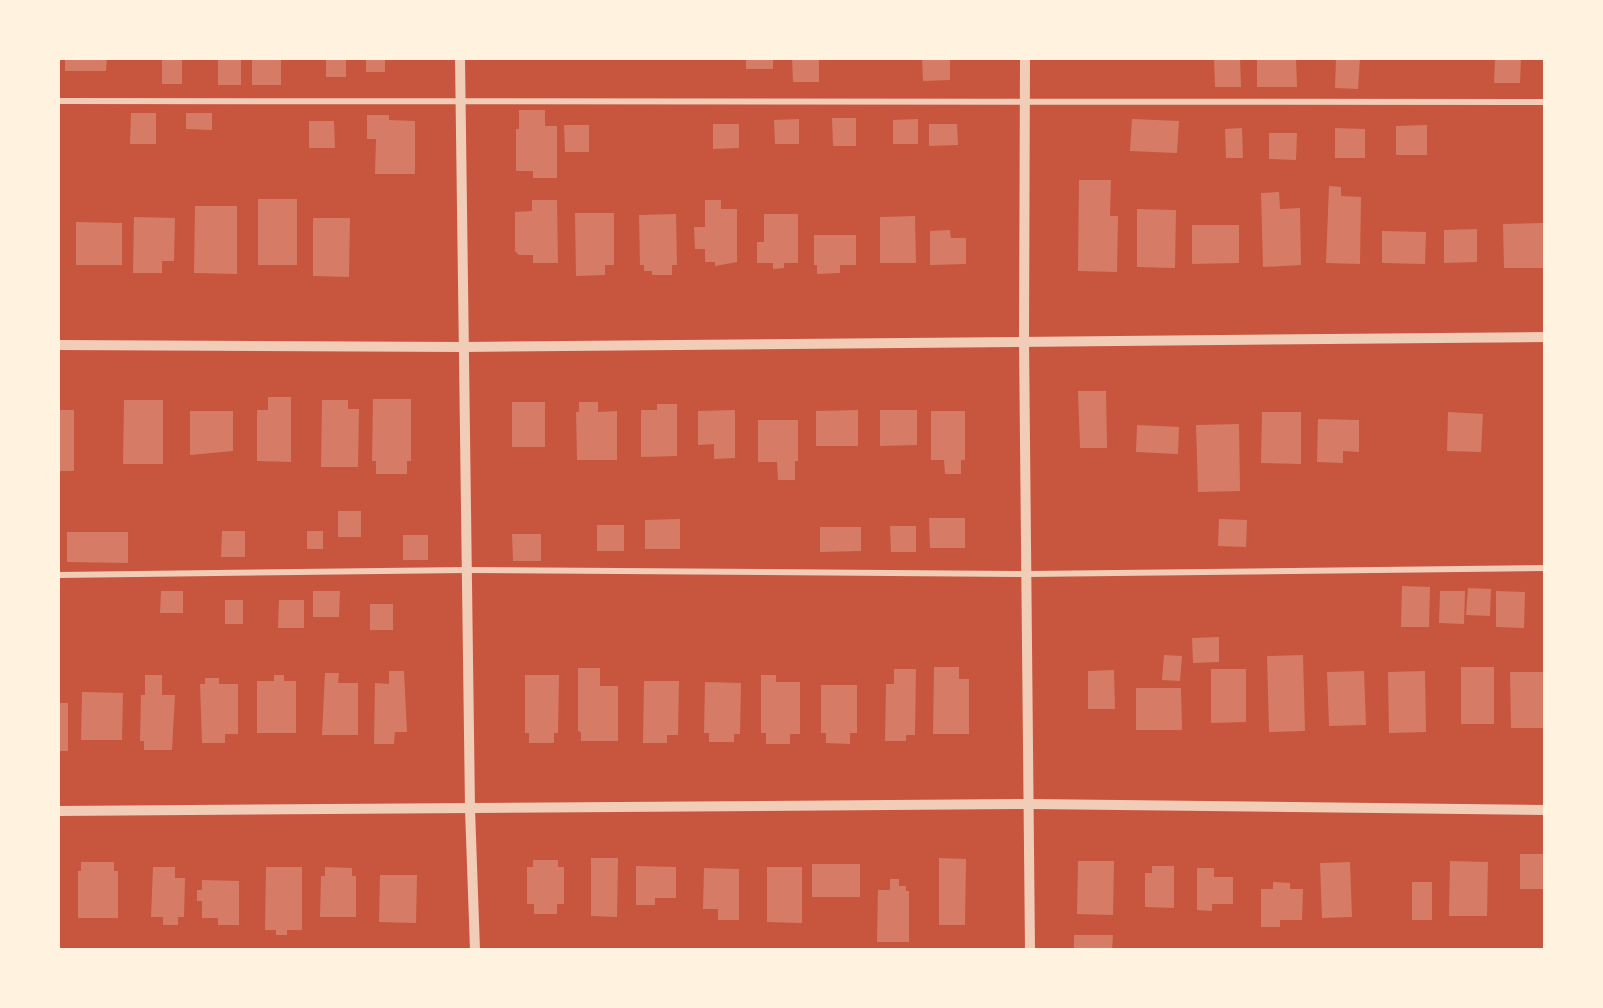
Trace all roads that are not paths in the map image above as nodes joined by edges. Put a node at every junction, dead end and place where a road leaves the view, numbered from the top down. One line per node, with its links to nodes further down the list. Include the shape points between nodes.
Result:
1 (460, 58): 3 (street)
2 (1025, 58): 6 (street)
3 (461, 100): 4 (lane); 6 (lane); 10 (street)
4 (58, 101)
5 (1546, 102): 6 (lane)
6 (1025, 103): 8 (street)
7 (1546, 337): 8 (street)
8 (1024, 340): 10 (street); 14 (street)
9 (58, 345): 10 (street)
10 (464, 347): 12 (street)
11 (1546, 568): 14 (lane)
12 (466, 570): 13 (lane); 14 (lane); 16 (street)
13 (58, 574)
14 (1028, 574): 15 (street)
15 (1031, 804): 16 (street); 17 (street); 20 (street)
16 (470, 809): 18 (street); 19 (street)
17 (1546, 810)
18 (58, 811)
19 (476, 950)
20 (1030, 950)

